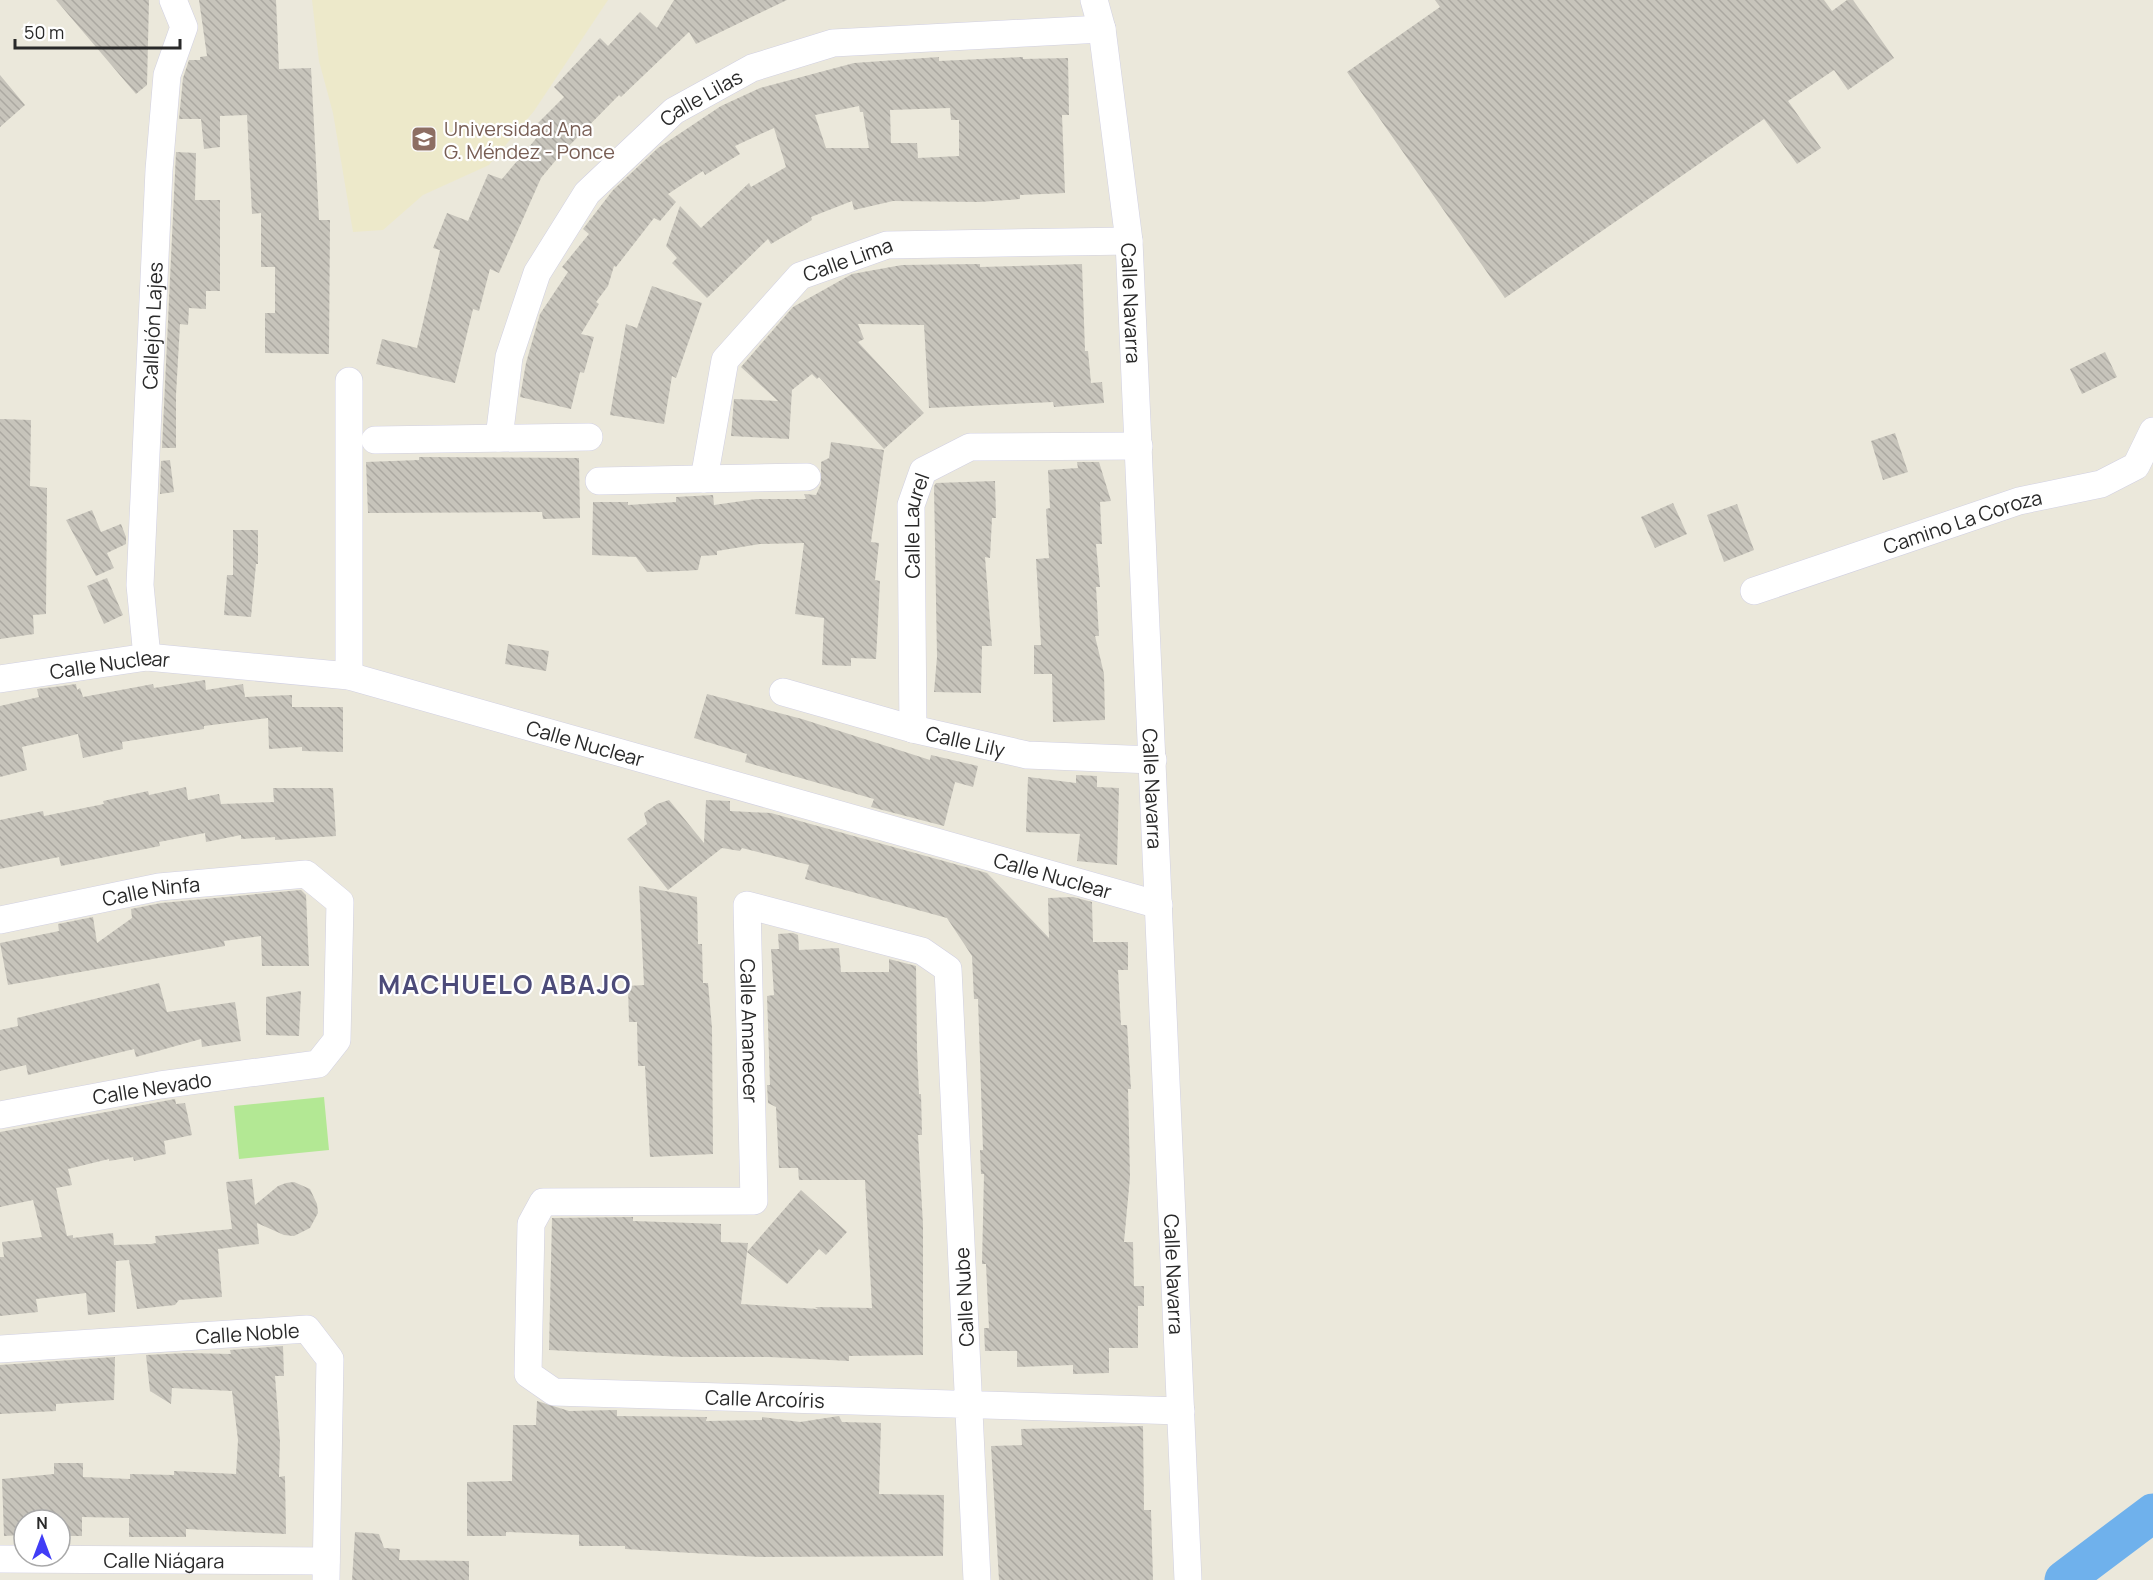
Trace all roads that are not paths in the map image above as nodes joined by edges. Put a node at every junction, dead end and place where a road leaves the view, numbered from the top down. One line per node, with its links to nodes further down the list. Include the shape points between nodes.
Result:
1 (173, 0): 15 (street, Callejón Lajes, via 184,27 167,75 159,170 140,585)
2 (1094, 0): 3 (street, Calle Navarra)
3 (1102, 29): 4 (street, Calle Navarra); 8 (street, Calle Lilas, via 833,43 752,68 674,111 587,193 537,273 509,357)
4 (1129, 241): 10 (street, Calle Navarra); 12 (street, Calle Lima, via 887,245 800,276 725,360)
5 (349, 381): 16 (street)
6 (2153, 431): 14 (street, Camino La Coroza, via 2136,466 2101,484 2019,501)
7 (589, 437): 8 (street)
8 (499, 438): 9 (street)
9 (375, 440)
10 (1139, 446): 19 (street, Calle Laurel, via 970,447 923,471 911,505); 20 (street, Calle Navarra)
11 (807, 477): 12 (street)
12 (704, 479): 13 (street)
13 (600, 481)
14 (1754, 591)
15 (147, 657): 16 (street, Calle Nuclear); 17 (street, Calle Nuclear)
16 (349, 676): 21 (street, Calle Nuclear)
17 (0, 679)
18 (783, 692): 19 (street, Calle Lily)
19 (913, 729): 20 (street, Calle Lily, via 1027,755)
20 (1153, 760): 21 (street, Calle Navarra)
21 (1159, 905): 29 (street, Calle Navarra)
22 (0, 920): 24 (street, Calle Ninfa, via 159,887 306,874 340,902 337,1040 318,1064)
23 (950, 1013): 26 (street, Calle Amanecer, via 948,969 922,951 747,905 754,1201); 28 (street, Calle Nube)
24 (304, 1066): 25 (street, Calle Nevado, via 160,1085)
25 (0, 1114)
26 (543, 1202): 28 (street, Calle Arcoíris, via 531,1224 528,1374 554,1392)
27 (0, 1349): 31 (street, Calle Noble, via 307,1329 330,1359)
28 (969, 1405): 29 (street, Calle Arcoíris); 32 (street, Calle Nube)
29 (1181, 1411): 33 (street, Calle Navarra)
30 (0, 1559): 31 (street, Calle Niágara)
31 (326, 1570)
32 (976, 1580)
33 (1188, 1580)

